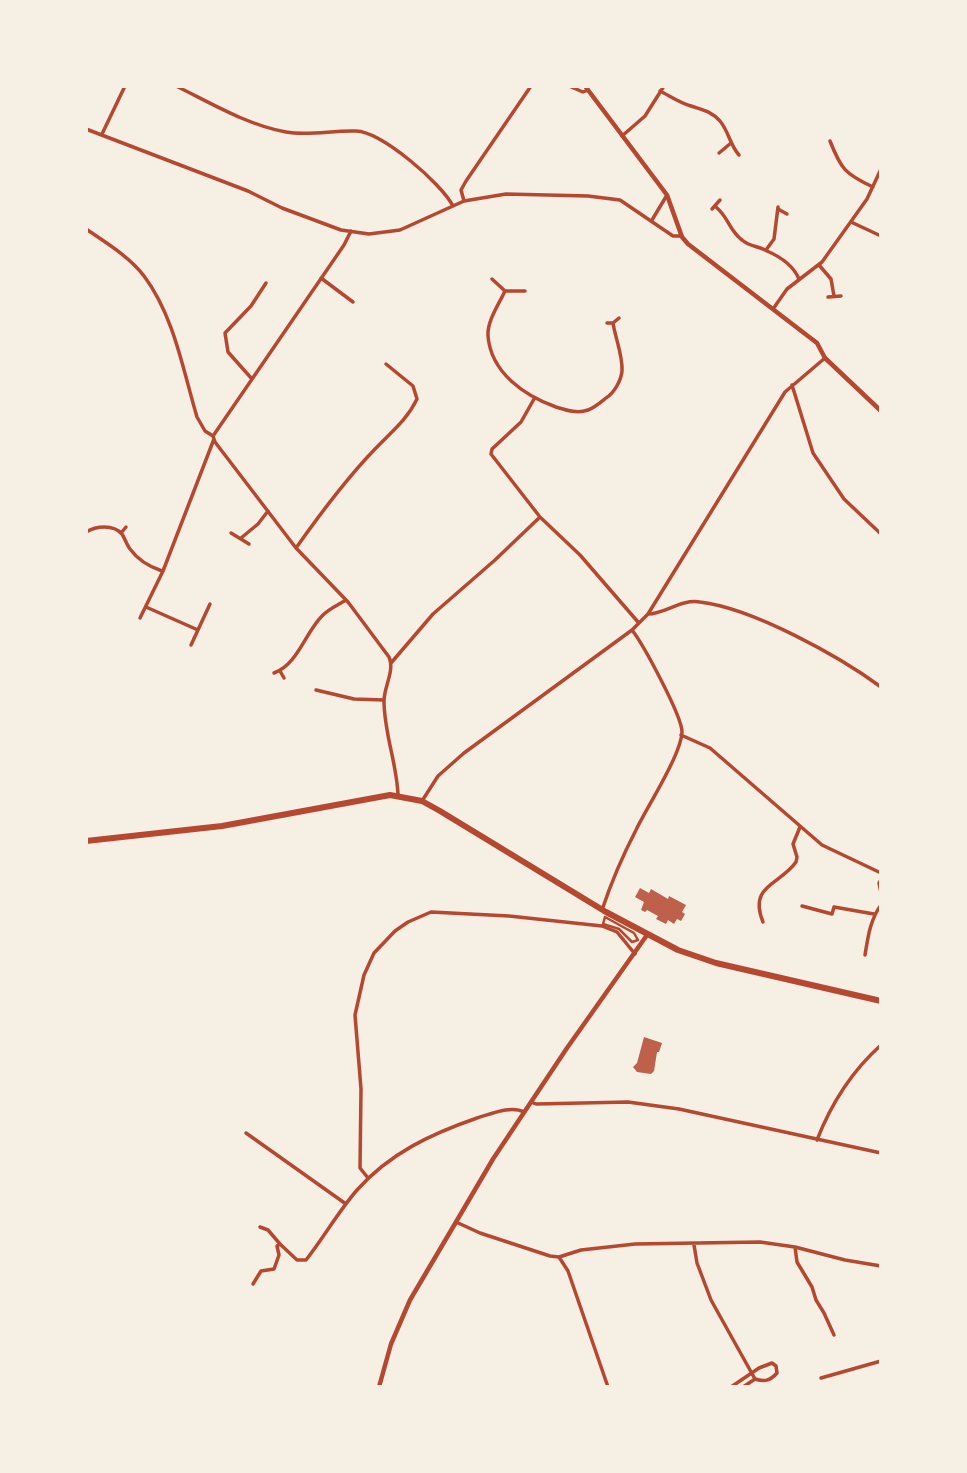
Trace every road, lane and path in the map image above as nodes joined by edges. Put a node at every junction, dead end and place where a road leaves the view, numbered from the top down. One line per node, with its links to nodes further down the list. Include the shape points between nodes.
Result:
1 (125, 86): 9 (street)
2 (176, 86): 20 (street, via 286,132 370,133 420,169)
3 (531, 86): 19 (street, via 466,181 461,190)
4 (569, 86): 6 (street, via 583,92)
5 (664, 86): 7 (street)
6 (586, 88): 10 (street)
7 (660, 91): 10 (street, via 645,116); 12 (street, via 704,108 727,130)
8 (86, 129): 9 (street)
9 (102, 134): 25 (street, via 323,224)
10 (622, 136): 17 (street)
11 (830, 141): 16 (street, via 843,170)
12 (731, 143): 13 (street); 14 (street)
13 (719, 153)
14 (739, 155)
15 (881, 169): 16 (street)
16 (873, 187): 23 (street)
17 (667, 195): 22 (street); 27 (street)
18 (720, 200): 28 (street, via 714,208 727,216 732,232 744,243)
19 (464, 201): 20 (street); 22 (street, via 506,194 620,200)
20 (453, 205): 25 (street, via 400,230)
21 (787, 214): 28 (street, via 778,208 774,239)
22 (652, 220): 27 (street, via 673,236)
23 (851, 222): 26 (street); 29 (street)
24 (86, 229): 50 (street, via 135,266 158,297 197,417)
25 (351, 231): 30 (street)
26 (881, 236)
27 (682, 237): 40 (street, via 694,251)
28 (766, 250): 31 (street, via 790,263)
29 (819, 265): 31 (street); 36 (street, via 831,279)
30 (321, 278): 39 (street); 46 (street)
31 (799, 278): 40 (street)
32 (492, 279): 34 (street)
33 (266, 283): 46 (street, via 225,333 228,352)
34 (505, 291): 35 (street); 48 (street, via 490,325 491,349 502,371)
35 (525, 291)
36 (834, 296): 37 (street); 38 (street)
37 (841, 296)
38 (828, 297)
39 (353, 302)
40 (773, 309): 44 (street, via 817,343)
41 (619, 318): 43 (street)
42 (607, 323): 43 (street)
43 (613, 323): 48 (street, via 622,371 609,396 590,410 577,412)
44 (825, 358): 47 (street); 49 (street)
45 (386, 364): 60 (street, via 413,386 417,399)
46 (252, 379): 50 (street)
47 (792, 385): 57 (street, via 813,453 844,499); 65 (street)
48 (534, 399): 52 (street, via 521,422 490,452)
49 (881, 411)
50 (213, 438): 51 (street); 61 (street)
51 (268, 512): 58 (street); 60 (street)
52 (540, 517): 67 (street); 71 (street, via 433,614)
53 (126, 527): 55 (street)
54 (86, 532): 55 (street, via 106,527)
55 (121, 533): 61 (street, via 136,555)
56 (231, 533): 58 (street)
57 (881, 534)
58 (241, 538): 59 (street)
59 (249, 544)
60 (296, 548): 62 (street)
61 (163, 571): 64 (street)
62 (346, 600): 71 (street); 72 (street, via 322,615 277,672)
63 (210, 604): 68 (street)
64 (146, 607): 66 (street); 68 (street)
65 (648, 614): 67 (street); 73 (street, via 689,601 730,610 807,642)
66 (141, 618)
67 (638, 622): 69 (street)
68 (198, 630): 70 (street)
69 (632, 630): 76 (street, via 648,653); 78 (street, via 464,753 438,776)
70 (191, 645)
71 (391, 663): 75 (street)
72 (284, 678)
73 (881, 687)
74 (316, 690): 75 (street)
75 (384, 700): 77 (street)
76 (681, 735): 79 (street, via 710,747); 86 (street, via 608,892)
77 (398, 795): 78 (highway); 80 (highway, via 222,827)
78 (422, 801): 86 (highway)
79 (800, 827): 81 (street, via 833,851); 88 (street, via 793,844 796,862 761,895)
80 (86, 841)
81 (881, 873)
82 (881, 880): 83 (street)
83 (881, 893)
84 (881, 905): 87 (street)
85 (802, 906): 87 (street, via 832,914 834,907)
86 (604, 913): 86 (street, via 603,924 619,929 632,942 638,940); 89 (highway)
87 (874, 914): 91 (street)
88 (763, 922)
89 (647, 935): 90 (street); 92 (highway, via 716,963)
90 (635, 954): 94 (street); 99 (street, via 622,936 609,928 509,916 431,912 395,931 374,953 355,1016 361,1089 360,1168)
91 (865, 955)
92 (881, 1001)
93 (881, 1045): 97 (street, via 849,1080)
94 (531, 1102): 95 (street); 97 (street, via 628,1102)
95 (524, 1112): 99 (street, via 512,1109 445,1130 407,1148); 101 (street)
96 (246, 1133): 100 (street)
97 (817, 1140): 98 (street)
98 (881, 1153)
99 (368, 1178): 100 (street)
100 (346, 1204): 103 (street, via 306,1260 297,1260)
101 (456, 1222): 106 (street); 114 (street, via 410,1300)
102 (260, 1227): 103 (street)
103 (280, 1244): 108 (street, via 274,1269 261,1271)
104 (694, 1245): 105 (street, via 760,1242); 106 (street, via 635,1244); 111 (street, via 711,1300)
105 (794, 1247): 107 (street); 109 (street)
106 (559, 1256): 115 (street)
107 (881, 1266)
108 (253, 1284)
109 (834, 1335)
110 (881, 1361): 112 (street)
111 (752, 1372): 113 (street); 113 (street, via 774,1363 777,1368 771,1379); 116 (street)
112 (821, 1378)
113 (755, 1380): 117 (street)
114 (379, 1387)
115 (608, 1387)
116 (731, 1387)
117 (743, 1387)

